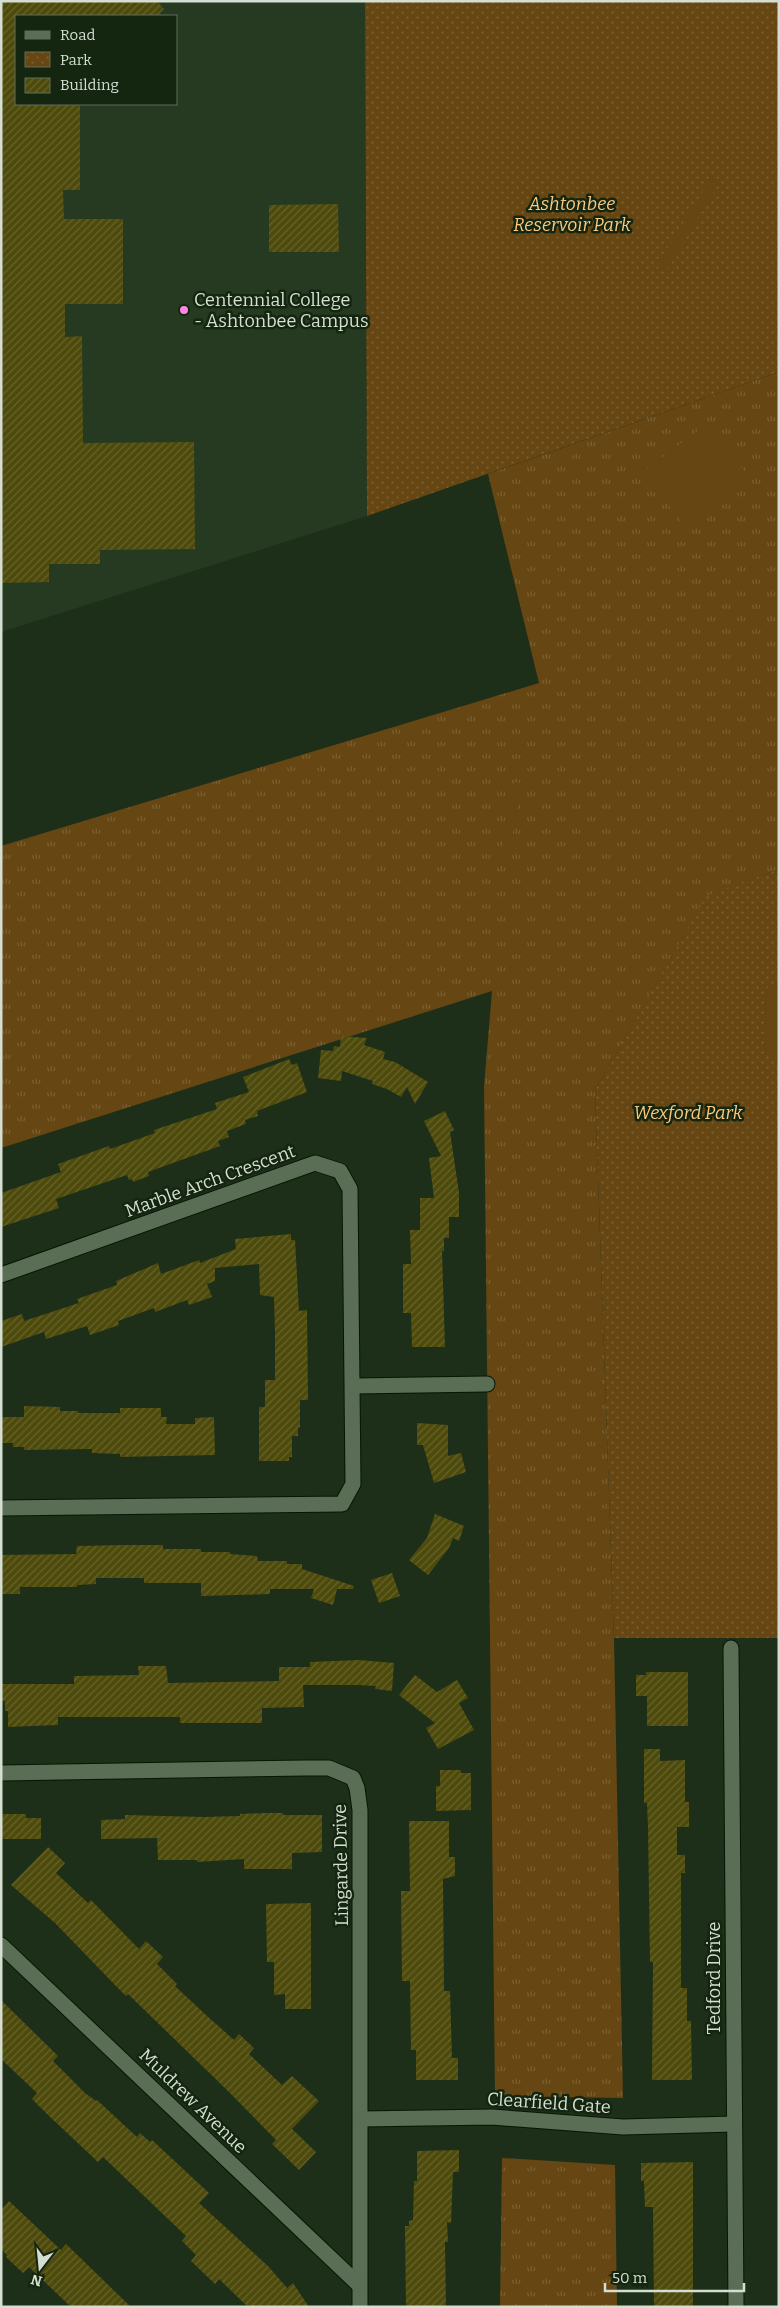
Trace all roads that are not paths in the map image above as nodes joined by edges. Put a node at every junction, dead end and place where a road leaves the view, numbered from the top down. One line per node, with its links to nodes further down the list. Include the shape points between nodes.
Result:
1 (1, 1275): 3 (street, Marble Arch Crescent, via 315,1163 340,1171 350,1188)
2 (487, 1384): 3 (street)
3 (354, 1386): 4 (street, Marble Arch Crescent, via 353,1484 342,1504)
4 (1, 1508)
5 (731, 1648): 9 (street, Tedford Drive)
6 (1, 1774): 8 (street, Lingarde Drive, via 329,1768 353,1778 360,1810)
7 (1, 1944): 10 (street, Muldrew Avenue)
8 (361, 2119): 9 (street, Clearfield Gate, via 492,2117 623,2127); 10 (street, Lingarde Drive)
9 (734, 2124): 12 (street, Tedford Drive)
10 (359, 2284): 11 (street, Lingarde Drive)
11 (360, 2307)
12 (736, 2307)

